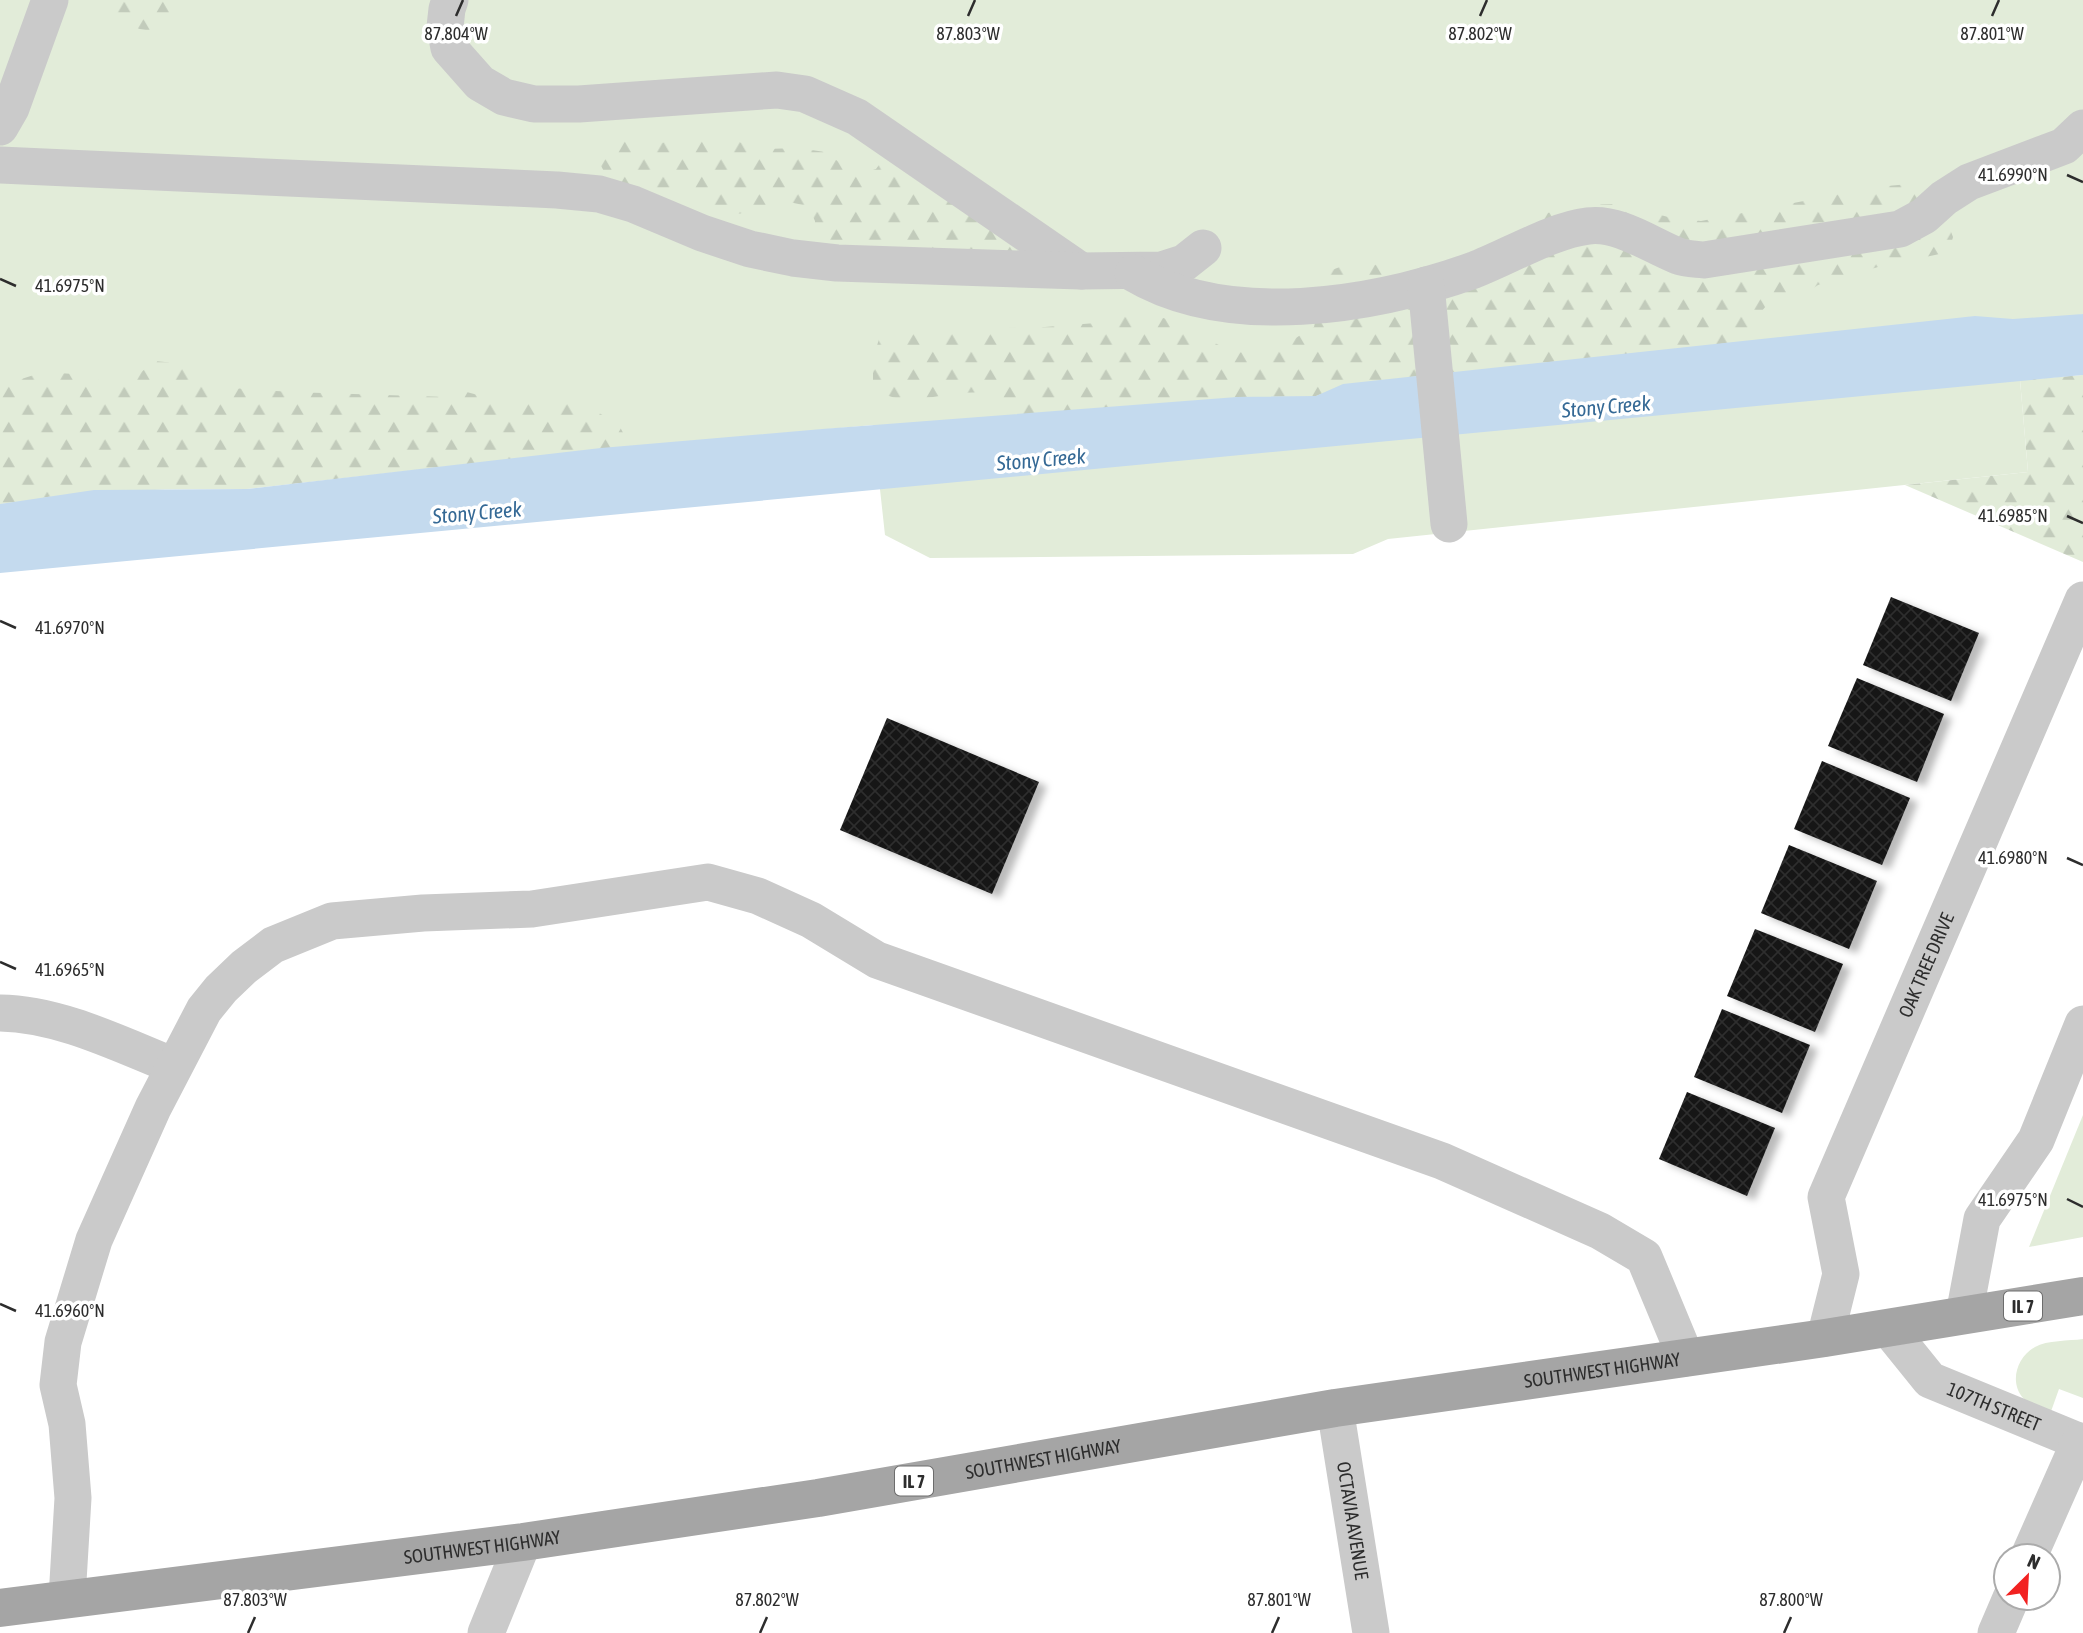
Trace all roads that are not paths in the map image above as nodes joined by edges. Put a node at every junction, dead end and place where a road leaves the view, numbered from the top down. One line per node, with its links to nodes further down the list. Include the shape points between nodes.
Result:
1 (50, 0): 3 (street)
2 (450, 0): 8 (street, via 445,27 449,48 480,83 503,97 534,104 579,104 777,90 804,93 857,117)
3 (0, 127)
4 (2083, 128): 9 (street, via 2064,146 1969,182 1900,229 1704,260 1681,257 1613,228 1589,226)
5 (0, 165): 8 (street, via 599,194 726,241 793,258)
6 (1203, 248): 7 (street, via 1184,263 1162,270)
7 (1129, 270): 8 (street); 9 (street, via 1156,286 1249,307 1340,302)
8 (1081, 271)
9 (1426, 285): 10 (street)
10 (1449, 524)
11 (2083, 600): 18 (street, OAK TREE DRIVE, via 1826,1197 1841,1274)
12 (0, 1013): 14 (street, via 92,1033)
13 (2083, 1024): 16 (street, via 2036,1140 1982,1219)
14 (174, 1066): 19 (street, via 204,1010 244,967 273,945 332,921 532,909 708,882 758,896 811,920 877,961 1442,1161 1600,1230 1644,1257); 24 (street, via 94,1240 64,1342 58,1385 67,1424 73,1498)
15 (2083, 1296): 16 (main road, SOUTHWEST HIGHWAY / IL 7)
16 (1964, 1315): 17 (main road, SOUTHWEST HIGHWAY / IL 7)
17 (1888, 1328): 18 (main road, SOUTHWEST HIGHWAY / IL 7); 21 (street, 107TH STREET, via 1930,1380)
18 (1825, 1338): 19 (main road, SOUTHWEST HIGHWAY / IL 7)
19 (1686, 1358): 20 (main road, SOUTHWEST HIGHWAY / IL 7)
20 (1335, 1408): 22 (main road, SOUTHWEST HIGHWAY / IL 7, via 818,1498); 28 (street, OCTAVIA AVENUE)
21 (2081, 1442): 23 (street)
22 (523, 1542): 24 (main road, SOUTHWEST HIGHWAY / IL 7); 27 (street)
23 (2035, 1542)
24 (67, 1598): 25 (main road, SOUTHWEST HIGHWAY / IL 7)
25 (0, 1608)
26 (2005, 1612): 29 (street)
27 (486, 1633)
28 (1371, 1633)
29 (1996, 1633)

